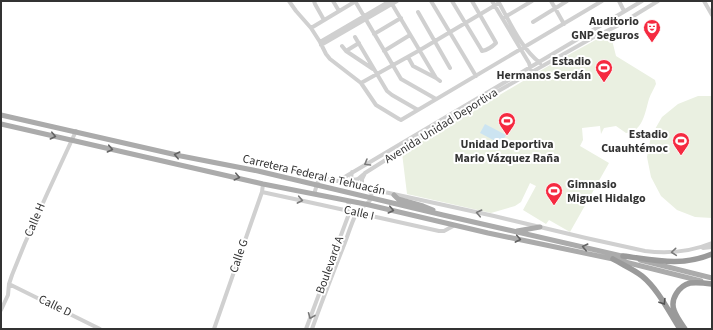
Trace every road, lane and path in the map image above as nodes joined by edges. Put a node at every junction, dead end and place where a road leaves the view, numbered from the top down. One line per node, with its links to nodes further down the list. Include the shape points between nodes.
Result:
1 (289, 1): 35 (street)
2 (309, 1): 19 (street)
3 (334, 1): 21 (street)
4 (355, 1): 21 (street); 28 (street)
5 (397, 1): 17 (street)
6 (431, 1): 36 (street)
7 (452, 1): 32 (street)
8 (472, 1): 24 (street)
9 (532, 1): 27 (street)
10 (551, 1): 20 (street)
11 (567, 1): 20 (street)
12 (602, 1): 34 (street)
13 (619, 1): 22 (street)
14 (642, 1): 22 (street, Avenida Unidad Deportiva)
15 (658, 1): 33 (street, Avenida Unidad Deportiva)
16 (704, 1): 26 (street)
17 (391, 2): 28 (street); 29 (street)
18 (496, 2): 24 (street); 27 (street)
19 (314, 3): 30 (street)
20 (555, 8): 31 (street); 34 (street)
21 (339, 11): 30 (street)
22 (624, 11): 25 (street, Avenida Unidad Deportiva)
23 (418, 12): 40 (street)
24 (480, 14): 32 (street); 32 (street, via 496,43 485,50 482,51)
25 (619, 14): 33 (street, via 618,20); 49 (street, Avenida Unidad Deportiva)
26 (712, 15)
27 (505, 17): 44 (street)
28 (364, 18): 37 (street); 42 (street)
29 (401, 18): 37 (street); 38 (street)
30 (324, 20): 35 (street)
31 (533, 22)
32 (464, 23): 36 (street)
33 (622, 23): 50 (street, Avenida Unidad Deportiva)
34 (564, 24): 44 (street)
35 (311, 28): 42 (street)
36 (449, 32): 40 (street); 55 (street)
37 (374, 34): 47 (street)
38 (410, 35): 45 (street); 47 (street)
39 (355, 37): 41 (street)
40 (435, 41): 45 (street); 53 (street)
41 (359, 43): 46 (street); 54 (street)
42 (321, 44): 58 (street, via 330,59)
43 (342, 46): 46 (street)
44 (523, 48): 49 (street); 52 (street); 55 (street)
45 (420, 50): 48 (street); 56 (street)
46 (346, 51): 54 (street)
47 (384, 51): 51 (street)
48 (408, 57): 51 (street); 56 (street, via 413,66)
49 (537, 61): 50 (street); 52 (street, Avenida Unidad Deportiva)
50 (544, 64): 52 (street, Avenida Unidad Deportiva)
51 (392, 66): 54 (street); 59 (street, via 403,81)
52 (530, 67): 63 (street, Avenida Unidad Deportiva)
53 (450, 68)
54 (376, 73): 58 (street); 60 (street, via 387,91)
55 (476, 76): 59 (street)
56 (436, 78): 57 (street)
57 (440, 82)
58 (361, 83): 60 (street, via 376,105 401,120)
59 (436, 99): 60 (street)
60 (418, 110)
61 (1, 114): 62 (main road, Carretera Federal a Tehuacán)
62 (33, 121): 65 (main road); 66 (main road); 67 (main road, Carretera Federal a Tehuacán)
63 (440, 123): 69 (street, Avenida Unidad Deportiva, one-way to 69); 70 (street, Avenida Unidad Deportiva)
64 (1, 124): 65 (main road, Carretera Federal a Tehuacán)
65 (27, 130): 66 (main road, Carretera Federal a Tehuacán)
66 (34, 132): 68 (main road, Carretera Federal a Tehuacán, one-way to 68)
67 (76, 132): 68 (street, Calle H); 73 (main road, Carretera Federal a Tehuacán, one-way to 67)
68 (72, 140): 72 (main road, Carretera Federal a Tehuacán, one-way to 72); 96 (street, Calle H)
69 (352, 172): 70 (street, via 351,178 354,180); 71 (street, Avenida Unidad Deportiva)
70 (365, 173): 74 (street, via 362,184)
71 (338, 181): 73 (street, via 326,178 318,181); 74 (street)
72 (263, 184): 75 (street, Calle G); 76 (main road, Carretera Federal a Tehuacán)
73 (317, 185): 76 (street); 78 (main road, Carretera Federal a Tehuacán)
74 (366, 188): 77 (street); 78 (street)
75 (262, 192): 81 (street, Calle I, one-way to 81); 100 (street, Calle G)
76 (315, 194): 79 (main road, Carretera Federal a Tehuacán)
77 (394, 195): 83 (main road, via 398,199); 85 (street, one-way to 77)
78 (372, 198): 80 (street); 83 (main road, Carretera Federal a Tehuacán)
79 (348, 201): 80 (main road, Carretera Federal a Tehuacán); 81 (street)
80 (365, 204): 82 (street, Boulevard A); 84 (main road, Carretera Federal a Tehuacán, one-way to 84)
81 (350, 211): 82 (street, Calle I); 93 (street, Boulevard A)
82 (357, 213): 84 (street, Calle I, via 439,231); 94 (street, Boulevard A)
83 (443, 215): 86 (main road, Carretera Federal a Tehuacán)
84 (456, 225): 92 (main road, Carretera Federal a Tehuacán, one-way to 92)
85 (540, 227): 86 (main road); 89 (street, one-way to 85, via 674,252 645,251)
86 (514, 231): 91 (main road, Carretera Federal a Tehuacán, one-way to 86)
87 (712, 243): 89 (street)
88 (712, 247): 89 (street)
89 (699, 248)
90 (712, 254): 91 (highway, via 680,262)
91 (623, 256): 95 (main road, Carretera Federal a Tehuacán)
92 (613, 259): 97 (main road, Carretera Federal a Tehuacán); 103 (highway, one-way to 103, via 647,280)
93 (330, 267): 94 (street); 101 (street, Boulevard A, one-way to 101)
94 (334, 269): 102 (street, Boulevard A)
95 (712, 278)
96 (9, 284): 98 (street, Calle H, via 8,295); 99 (street, Calle D)
97 (712, 284): 104 (highway, via 688,284 676,295 673,302 674,310)
98 (1, 310)
99 (100, 329)
100 (214, 329)
101 (307, 329)
102 (312, 329)
103 (680, 329)
104 (685, 329)

